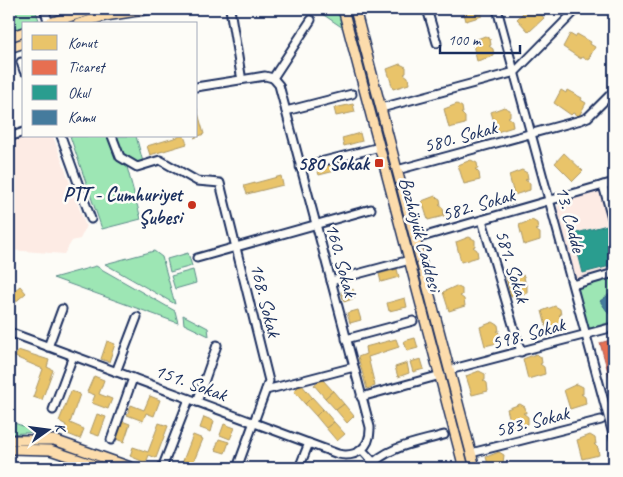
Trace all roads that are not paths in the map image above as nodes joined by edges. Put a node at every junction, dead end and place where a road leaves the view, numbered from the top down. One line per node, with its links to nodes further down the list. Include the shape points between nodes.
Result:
1 (44, 9): 11 (street)
2 (95, 9): 12 (main road)
3 (151, 9): 13 (main road)
4 (230, 9): 22 (street)
5 (343, 9): 34 (main road, Bozhöyük Caddesi)
6 (355, 9): 27 (main road, Bozhöyük Caddesi)
7 (427, 9): 16 (street)
8 (497, 9): 21 (street, 13. Cadde)
9 (577, 9): 21 (street)
10 (311, 20): 23 (street)
11 (48, 22)
12 (51, 22)
13 (85, 22)
14 (22, 33): 15 (main road)
15 (9, 37)
16 (437, 42)
17 (22, 44): 18 (main road)
18 (9, 48)
19 (21, 62): 20 (street)
20 (22, 65)
21 (514, 72): 27 (street); 30 (street, 13. Cadde)
22 (241, 75)
23 (273, 78): 24 (street, via 265,76); 28 (street, 160. Sokak, via 279,85)
24 (198, 87)
25 (614, 92): 30 (street, 580. Sokak, via 588,117)
26 (352, 94): 28 (street)
27 (381, 108): 36 (main road, Bozhöyük Caddesi)
28 (286, 111): 35 (street, 160. Sokak)
29 (22, 133): 31 (street)
30 (531, 133): 36 (street, 580. Sokak); 39 (street, 13. Cadde)
31 (9, 137)
32 (62, 138): 41 (street)
33 (113, 138): 46 (street, 168. Sokak, via 120,157 137,167 160,160 197,181 220,184)
34 (380, 147): 35 (street); 48 (main road, Bozhöyük Caddesi)
35 (300, 167): 43 (street, 160. Sokak)
36 (397, 170): 45 (main road, Bozhöyük Caddesi)
37 (614, 182): 38 (street, 582. Sokak)
38 (603, 185): 39 (street, 582. Sokak); 44 (street)
39 (550, 201): 42 (street, 582. Sokak); 51 (street, 13. Cadde)
40 (370, 210): 43 (street)
41 (91, 219)
42 (482, 220): 45 (street, 582. Sokak); 61 (street, 581. Sokak)
43 (316, 225): 46 (street); 50 (street, 160. Sokak)
44 (614, 226)
45 (415, 239): 64 (main road, Bozhöyük Caddesi)
46 (236, 247): 47 (street); 68 (street, 168. Sokak, via 269,381)
47 (197, 258)
48 (410, 260): 50 (street); 66 (main road, Bozhöyük Caddesi)
49 (614, 273): 51 (street)
50 (331, 281): 58 (street, 160. Sokak)
51 (573, 285): 57 (street, 13. Cadde)
52 (62, 309): 60 (street)
53 (137, 317): 65 (street)
54 (413, 321): 58 (street)
55 (614, 327): 57 (street, 598. Sokak)
56 (9, 332): 60 (street, 151. Sokak)
57 (586, 334): 61 (street, 598. Sokak); 74 (street, 13. Cadde)
58 (346, 340): 63 (street, 160. Sokak)
59 (217, 345): 71 (street)
60 (48, 347): 62 (street, 151. Sokak)
61 (521, 352): 64 (street, 598. Sokak)
62 (73, 356): 65 (street, 151. Sokak); 73 (street)
63 (354, 367): 68 (street); 69 (street, 160. Sokak)
64 (449, 370): 83 (main road, Bozhöyük Caddesi)
65 (116, 372): 67 (street, 151. Sokak)
66 (440, 375): 69 (street); 90 (main road, Bozhöyük Caddesi)
67 (133, 378): 70 (street, 151. Sokak); 79 (street)
68 (266, 390): 75 (street, 168. Sokak)
69 (362, 397): 82 (street, 160. Sokak, via 370,433)
70 (189, 399): 71 (street, 151. Sokak); 87 (street)
71 (197, 402): 75 (street, 151. Sokak)
72 (614, 407): 74 (street)
73 (53, 410)
74 (605, 418): 77 (street, 13. Cadde); 83 (street, 583. Sokak)
75 (254, 423): 80 (street, 151. Sokak); 88 (street, 168. Sokak)
76 (444, 435): 84 (street, via 390,450)
77 (614, 438)
78 (9, 440): 86 (main road, via 54,440)
79 (111, 440)
80 (309, 443): 82 (street, 151. Sokak, via 342,455); 89 (street)
81 (9, 449): 85 (main road, via 50,450)
82 (362, 450): 84 (street)
83 (471, 453): 91 (main road, Bozhöyük Caddesi)
84 (373, 466)
85 (104, 468)
86 (133, 468)
87 (162, 468)
88 (237, 468)
89 (299, 468)
90 (464, 468)
91 (475, 468)

